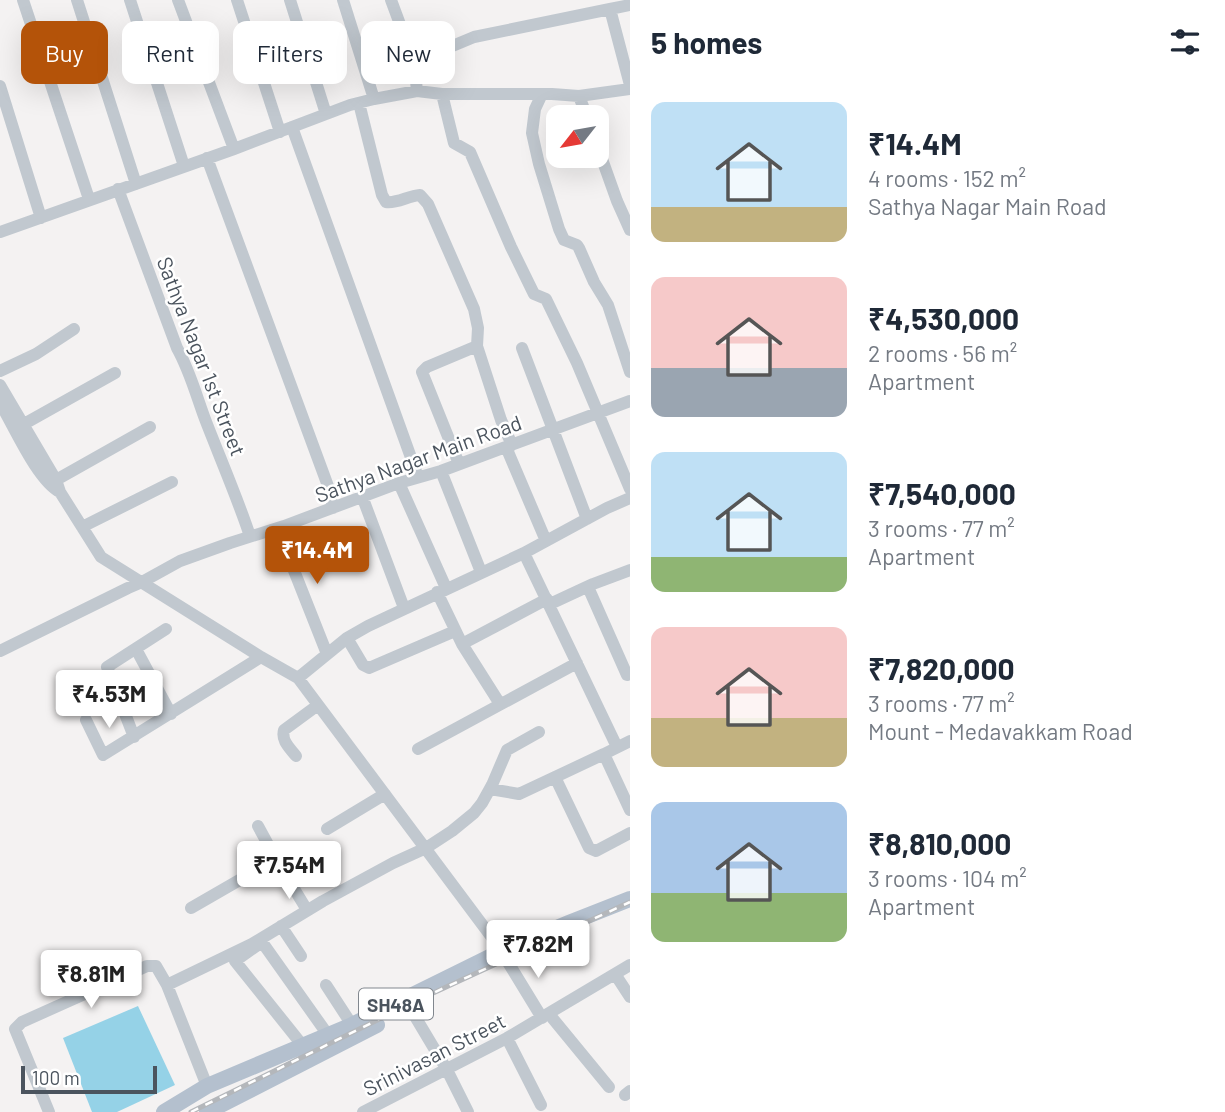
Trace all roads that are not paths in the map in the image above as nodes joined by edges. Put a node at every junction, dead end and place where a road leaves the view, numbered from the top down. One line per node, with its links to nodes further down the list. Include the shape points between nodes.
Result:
1 (23, 0): 31 (street)
2 (77, 0): 29 (street)
3 (130, 0): 27 (street)
4 (178, 0): 25 (street)
5 (237, 0): 24 (street)
6 (290, 0): 23 (street)
7 (343, 0): 20 (street)
8 (391, 0): 11 (street)
9 (630, 5): 10 (street)
10 (610, 9): 12 (street); 15 (street)
11 (399, 21)
12 (455, 45)
13 (416, 84): 16 (street)
14 (0, 86): 32 (street)
15 (630, 87): 19 (street)
16 (417, 91): 17 (street); 20 (street)
17 (442, 94): 18 (street); 44 (street, via 454,143 470,152 534,294 546,299)
18 (542, 94): 19 (street); 39 (street, via 532,132 559,229 564,240 579,248 608,304)
19 (579, 96): 22 (street)
20 (374, 99): 21 (street)
21 (359, 103): 23 (street); 36 (street, via 382,195 391,203 420,195 428,204 474,310)
22 (582, 105)
23 (326, 114): 24 (street)
24 (286, 129): 25 (street); 51 (street)
25 (234, 149): 26 (street)
26 (207, 158): 27 (street); 58 (street)
27 (184, 166): 29 (street)
28 (605, 168): 33 (street)
29 (136, 184): 30 (street)
30 (118, 190): 31 (street); 62 (street, Sathya Nagar 1st Street)
31 (89, 199): 32 (street)
32 (41, 218): 34 (street)
33 (630, 230)
34 (0, 232)
35 (74, 329): 38 (street)
36 (477, 346): 48 (street); 49 (street, via 422,372)
37 (522, 348): 47 (street)
38 (0, 372)
39 (630, 372)
40 (115, 373): 45 (street)
41 (0, 385): 45 (street)
42 (630, 401): 44 (street, Sathya Nagar Main Road)
43 (0, 403): 54 (street, via 51,488)
44 (597, 412): 47 (street, Sathya Nagar Main Road); 55 (street)
45 (24, 424): 54 (street)
46 (150, 427): 54 (street)
47 (552, 430): 48 (street, Sathya Nagar Main Road); 59 (street)
48 (509, 446): 49 (street, Sathya Nagar Main Road); 63 (street)
49 (459, 464): 50 (street, Sathya Nagar Main Road)
50 (441, 471): 51 (street, Sathya Nagar Main Road); 66 (street)
51 (418, 477): 53 (street, Sathya Nagar Main Road)
52 (172, 482): 60 (street)
53 (399, 483): 56 (street, Sathya Nagar Main Road); 69 (street)
54 (58, 486): 60 (street)
55 (630, 489)
56 (362, 496): 58 (street, Sathya Nagar Main Road); 71 (street)
57 (630, 498): 59 (street)
58 (333, 508): 61 (street, Sathya Nagar Main Road)
59 (587, 519): 63 (street)
60 (82, 527): 67 (street, via 101,557)
61 (281, 527): 62 (street, Sathya Nagar Main Road); 78 (street)
62 (250, 536): 67 (street, Sathya Nagar Main Road, via 180,561)
63 (546, 541): 64 (street)
64 (524, 553): 66 (street); 70 (street)
65 (630, 570): 68 (street)
66 (481, 572): 69 (street)
67 (142, 582): 77 (street, Sathya Nagar Main Road); 79 (street)
68 (587, 587): 70 (street); 81 (street)
69 (441, 590): 71 (street); 73 (street)
70 (548, 602): 75 (street); 80 (street)
71 (404, 608): 74 (street)
72 (166, 629): 76 (street)
73 (455, 631): 74 (street, via 369,668); 75 (street)
74 (347, 638): 78 (street)
75 (462, 644): 83 (street)
76 (136, 649): 85 (street); 88 (street, via 107,667)
77 (0, 651)
78 (327, 654): 82 (street)
79 (261, 657): 82 (street); 85 (street)
80 (577, 663): 83 (street); 90 (street)
81 (627, 675)
82 (298, 678): 84 (street)
83 (500, 704): 91 (street)
84 (318, 705): 93 (street, via 284,730 284,741); 96 (street)
85 (172, 714): 88 (street)
86 (86, 720): 88 (street, via 103,755)
87 (539, 732): 95 (street, via 506,750)
88 (134, 737)
89 (630, 741): 90 (street)
90 (617, 747): 92 (street)
91 (418, 749)
92 (604, 754): 94 (street); 97 (street)
93 (296, 755)
94 (555, 777): 95 (street, via 519,794); 100 (street, via 589,848 596,850)
95 (490, 789): 101 (street, via 474,813)
96 (385, 794): 99 (street); 101 (street)
97 (630, 810)
98 (258, 826): 102 (street)
99 (327, 829)
100 (630, 833)
101 (426, 848): 106 (street); 108 (street)
102 (276, 859): 104 (street); 106 (street)
103 (630, 900): 108 (main road, SH48A)
104 (191, 908)
105 (630, 908): 108 (main road, SH48A)
106 (307, 910): 107 (street)
107 (281, 926): 109 (street); 112 (street)
108 (504, 955): 115 (main road, SH48A); 116 (street); 117 (main road, SH48A)
109 (301, 956)
110 (630, 965): 111 (street, Srinivasan Street)
111 (615, 974): 114 (street); 116 (street, Srinivasan Street)
112 (167, 985): 122 (street); 125 (street, via 156,966 148,966 15,1029)
113 (326, 985): 117 (street)
114 (630, 997)
115 (410, 1008): 121 (street); 127 (main road, SH48A)
116 (545, 1016): 119 (street, Srinivasan Street); 123 (street)
117 (352, 1025): 118 (main road, SH48A)
118 (328, 1035): 120 (main road, SH48A); 120 (street, via 262,942 235,961)
119 (507, 1038): 121 (street, Srinivasan Street); 124 (street)
120 (303, 1046): 122 (main road, SH48A)
121 (447, 1070): 128 (street, Srinivasan Street); 129 (street)
122 (207, 1086): 126 (main road, SH48A)
123 (609, 1087)
124 (541, 1105)
125 (49, 1112)
126 (164, 1112)
127 (207, 1112)
128 (363, 1112)
129 (468, 1112)

